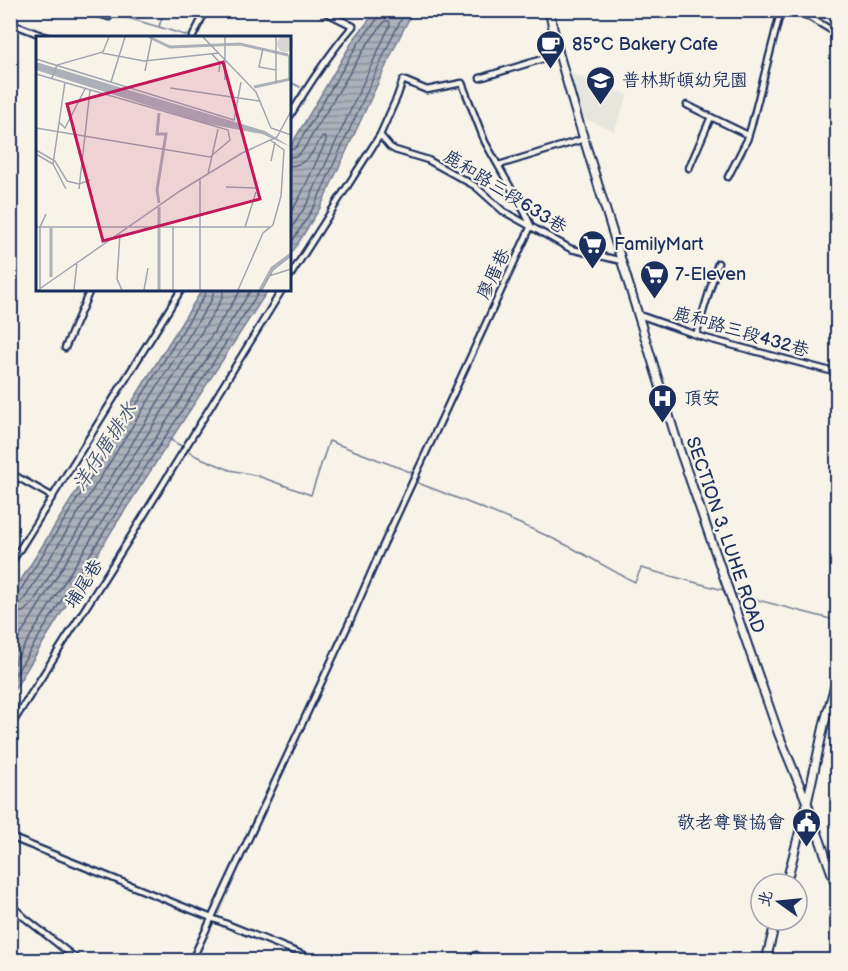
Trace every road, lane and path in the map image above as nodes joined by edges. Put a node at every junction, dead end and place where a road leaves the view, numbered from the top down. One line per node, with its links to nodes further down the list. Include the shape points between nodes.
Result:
1 (86, 10): 7 (street)
2 (206, 10): 11 (street)
3 (321, 10): 15 (street, via 354,26 312,78)
4 (549, 10): 12 (main road, SECTION 3, LUHE ROAD)
5 (781, 10): 18 (street)
6 (804, 14): 9 (street)
7 (109, 17)
8 (10, 23): 10 (street)
9 (837, 34)
10 (44, 36)
11 (193, 36)
12 (559, 54): 13 (street); 19 (main road, SECTION 3, LUHE ROAD)
13 (480, 78)
14 (687, 105): 16 (street)
15 (291, 114)
16 (711, 117): 18 (street); 21 (street)
17 (380, 135): 20 (street, via 403,80 427,90 462,83 485,142); 23 (street, 鹿和路三段633巷, via 395,150 428,160 475,186 503,212); 26 (street)
18 (748, 135): 22 (street)
19 (584, 139): 20 (street); 24 (main road, SECTION 3, LUHE ROAD)
20 (499, 165): 23 (street)
21 (689, 168)
22 (728, 177)
23 (531, 226): 24 (street, 鹿和路三段633巷, via 571,249); 46 (street, 廖厝巷)
24 (622, 261): 30 (main road, SECTION 3, LUHE ROAD)
25 (718, 263): 31 (street)
26 (291, 274)
27 (90, 291): 32 (street)
28 (181, 291): 35 (street)
29 (281, 291): 38 (street, 埔尾巷)
30 (639, 315): 31 (street, 鹿和路三段432巷); 39 (main road, SECTION 3, LUHE ROAD, via 680,452 775,726)
31 (696, 335): 33 (street, 鹿和路三段432巷)
32 (65, 348)
33 (837, 373)
34 (10, 473): 35 (street)
35 (53, 497): 36 (street)
36 (10, 565)
37 (837, 675): 39 (main road)
38 (10, 727)
39 (807, 803): 41 (main road, SECTION 3, LUHE ROAD); 43 (main road)
40 (10, 837): 46 (street)
41 (828, 863): 42 (main road); 44 (main road, SECTION 3, LUHE ROAD)
42 (837, 866)
43 (789, 872)
44 (837, 891)
45 (10, 904): 48 (street)
46 (211, 918): 49 (street, 廖厝巷); 50 (street)
47 (773, 932): 51 (main road)
48 (78, 960)
49 (192, 960)
50 (316, 960)
51 (766, 960)

